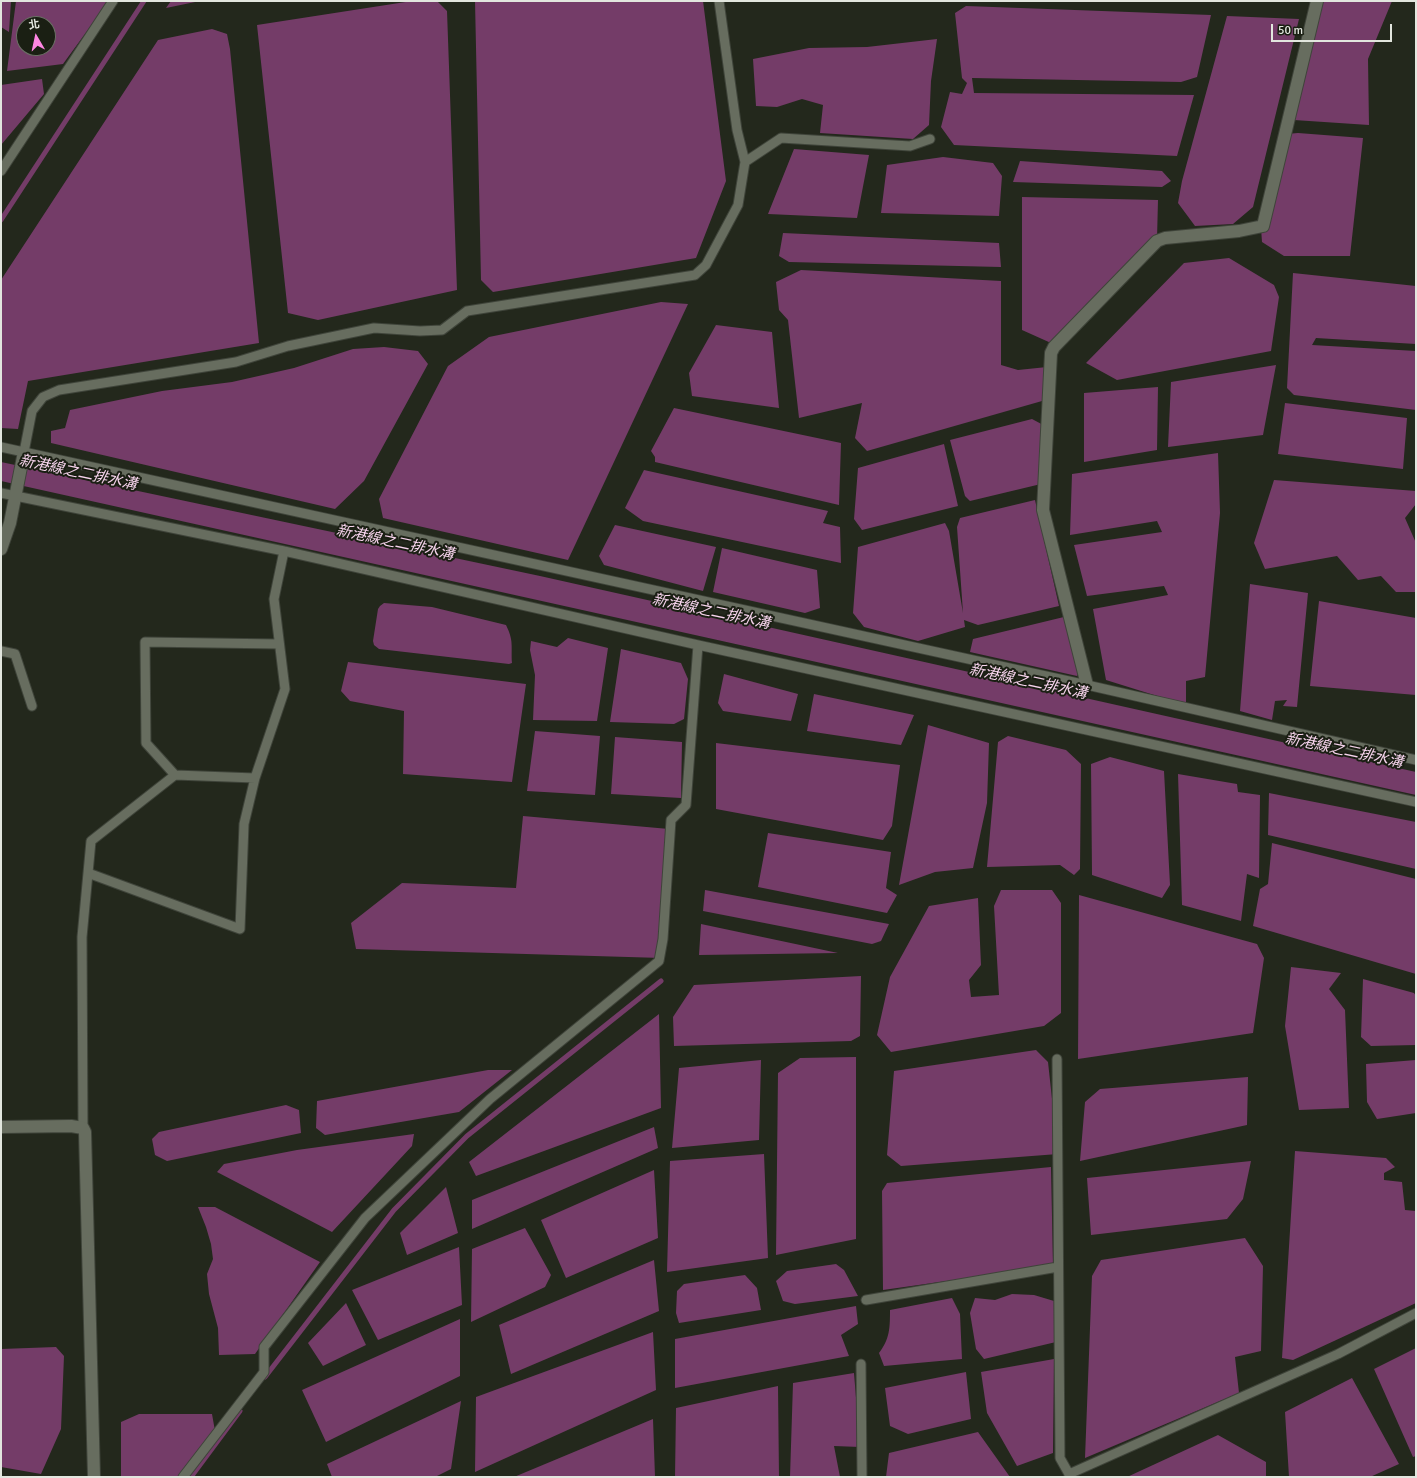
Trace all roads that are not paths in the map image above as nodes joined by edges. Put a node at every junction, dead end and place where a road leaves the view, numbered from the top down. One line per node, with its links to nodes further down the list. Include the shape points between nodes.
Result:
1 (113, 1): 6 (lane)
2 (719, 1): 5 (lane, via 737,130)
3 (1317, 1): 16 (street, via 1263,226 1157,241 1050,353 1043,510)
4 (930, 139): 5 (lane, via 910,146 781,138)
5 (745, 162): 8 (lane, via 738,205 706,265 695,275 467,311 442,330 420,332 374,328 288,346 236,362 59,390 43,397 32,411)
6 (1, 171)
7 (1, 446): 8 (lane)
8 (24, 452): 10 (street); 16 (lane)
9 (1, 493): 10 (lane)
10 (16, 497): 11 (street); 12 (lane)
11 (1, 549)
12 (284, 551): 13 (lane, via 274,599); 14 (lane)
13 (279, 644): 19 (lane, via 144,642 146,743); 20 (lane, via 285,689)
14 (698, 644): 21 (lane); 31 (lane, via 686,805 671,820 663,939 659,962 490,1099 366,1218 264,1347 264,1372)
15 (1, 652): 17 (lane, via 15,654)
16 (1087, 685): 18 (lane)
17 (32, 706)
18 (1416, 760)
19 (175, 775): 20 (lane); 22 (lane, via 90,840)
20 (255, 778): 22 (lane, via 244,824 240,929)
21 (1416, 802)
22 (88, 873): 25 (lane, via 82,937)
23 (1056, 1059): 26 (lane)
24 (1, 1127): 25 (street)
25 (83, 1128): 32 (street)
26 (1058, 1267): 27 (lane); 30 (lane, via 1060,1458)
27 (866, 1300)
28 (1416, 1313): 30 (lane, via 1338,1354)
29 (861, 1364): 33 (lane)
30 (1069, 1475)
31 (186, 1476)
32 (94, 1477)
33 (862, 1477)

